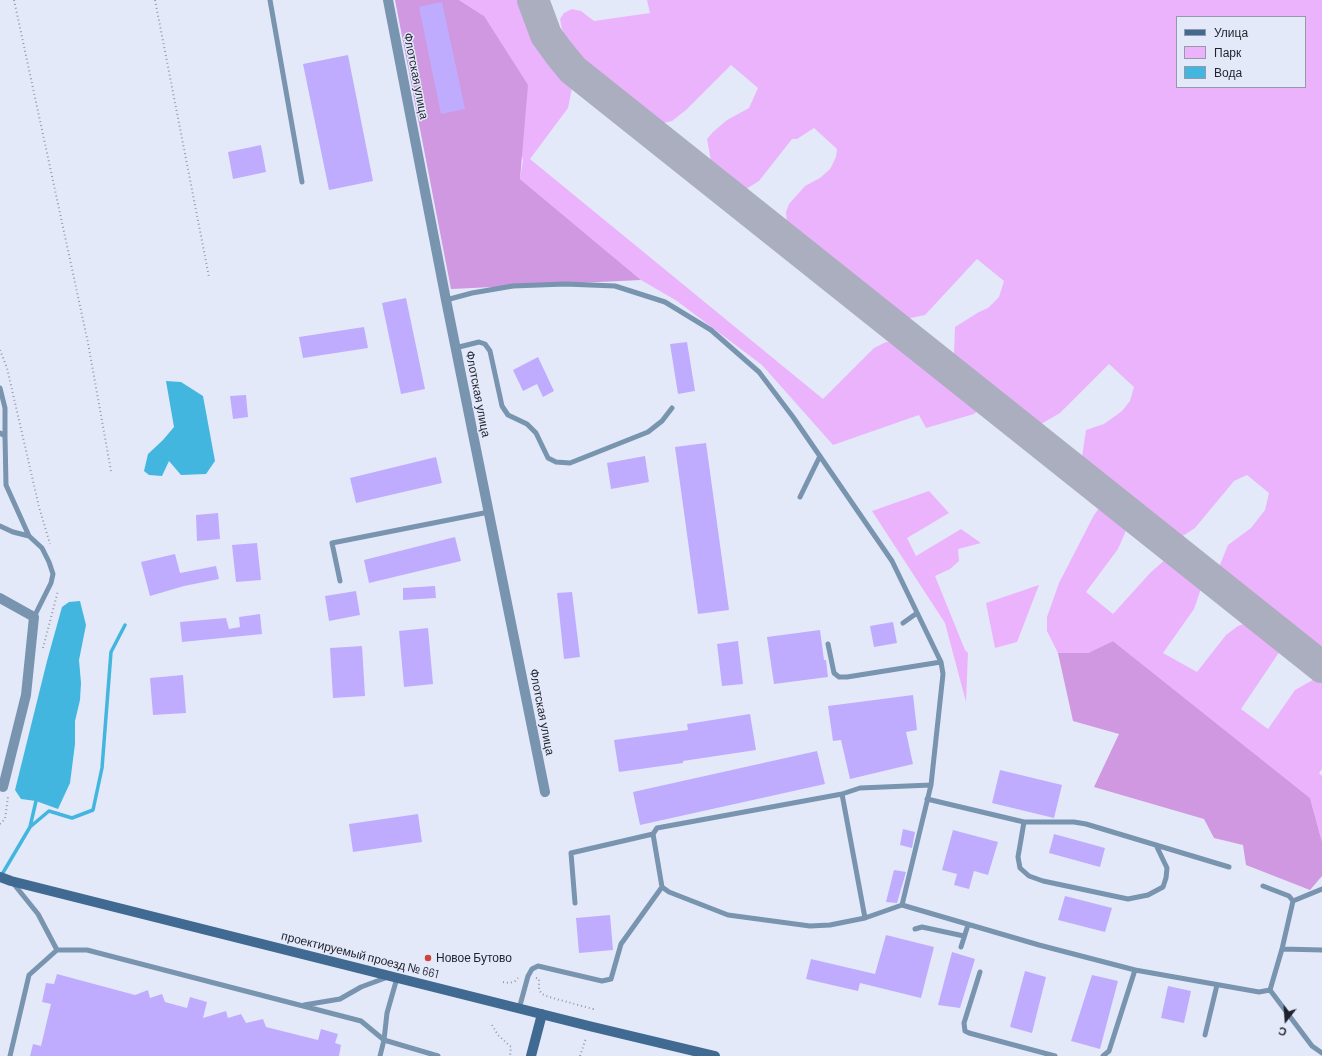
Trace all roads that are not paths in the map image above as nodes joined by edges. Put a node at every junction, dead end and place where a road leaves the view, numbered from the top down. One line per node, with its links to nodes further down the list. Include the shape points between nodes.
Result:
1 (270, 0): 3 (lane)
2 (388, 0): 4 (street, Флотская улица)
3 (302, 182)
4 (446, 300): 5 (street, Флотская улица); 9 (lane, via 513,286 565,284 615,286 665,302 711,330 759,372)
5 (455, 348): 7 (lane, via 479,342 485,344 490,351 502,406 508,415 527,424 536,433 548,458 556,462 570,464 648,432 662,421); 11 (street, Флотская улица)
6 (0, 388): 8 (lane, via 5,408)
7 (672, 408)
8 (3, 434): 13 (lane, via 6,485)
9 (820, 456): 10 (lane); 16 (lane, via 892,562)
10 (800, 497)
11 (488, 512): 14 (lane, via 332,543); 23 (street, Флотская улица)
12 (0, 526): 13 (lane)
13 (28, 536): 17 (lane, via 42,548 52,574 51,583)
14 (340, 581)
15 (0, 598): 17 (street)
16 (917, 613): 18 (lane); 20 (lane)
17 (34, 617): 22 (street, via 26,695)
18 (903, 623)
19 (828, 644): 20 (lane, via 834,673 839,677)
20 (941, 662): 21 (lane)
21 (931, 785): 24 (lane, via 860,788); 25 (lane)
22 (6, 790)
23 (545, 792)
24 (842, 794): 27 (lane, via 657,828); 38 (lane)
25 (927, 799): 26 (lane); 37 (lane)
26 (1024, 822): 28 (lane, via 1086,824); 28 (lane, via 1018,857 1020,868 1029,876 1128,898 1148,895 1163,887 1166,868)
27 (653, 834): 33 (lane); 36 (lane, via 571,852)
28 (1156, 845): 29 (lane)
29 (1229, 867)
30 (0, 877): 31 (main road, проектируемый проезд № 661)
31 (11, 881): 44 (lane, via 38,914); 48 (main road, проектируемый проезд № 661)
32 (1263, 886): 35 (lane, via 1289,896)
33 (662, 887): 38 (lane, via 668,892 728,915 810,926); 52 (lane, via 621,944 611,979 602,981 538,966 532,969 528,976)
34 (1322, 889): 35 (lane)
35 (1293, 901): 43 (lane)
36 (575, 903)
37 (902, 906): 38 (lane); 39 (lane)
38 (865, 918)
39 (968, 924): 41 (lane); 46 (lane)
40 (915, 929): 41 (lane, via 922,927)
41 (964, 936): 42 (lane)
42 (961, 947)
43 (1282, 949): 45 (lane); 50 (lane)
44 (57, 950): 51 (lane, via 87,950); 57 (lane, via 29,975)
45 (1322, 950)
46 (1135, 970): 49 (lane); 63 (lane, via 1109,1051)
47 (980, 972): 62 (lane, via 964,1023 965,1031)
48 (394, 977): 51 (lane, via 361,987 340,999); 52 (main road, проектируемый проезд № 661); 55 (lane)
49 (1217, 985): 50 (lane, via 1259,992); 54 (lane)
50 (1270, 990): 56 (lane, via 1312,1046)
51 (301, 1006): 55 (lane, via 361,1021)
52 (519, 1009): 53 (main road, проектируемый проезд № 661)
53 (542, 1014): 60 (main road); 61 (main road, проектируемый проезд № 661)
54 (1205, 1035)
55 (384, 1040): 58 (lane); 59 (lane)
56 (1322, 1053)
57 (10, 1056)
58 (380, 1056)
59 (438, 1056)
60 (531, 1056)
61 (715, 1056)
62 (1055, 1056)
63 (1103, 1056)

